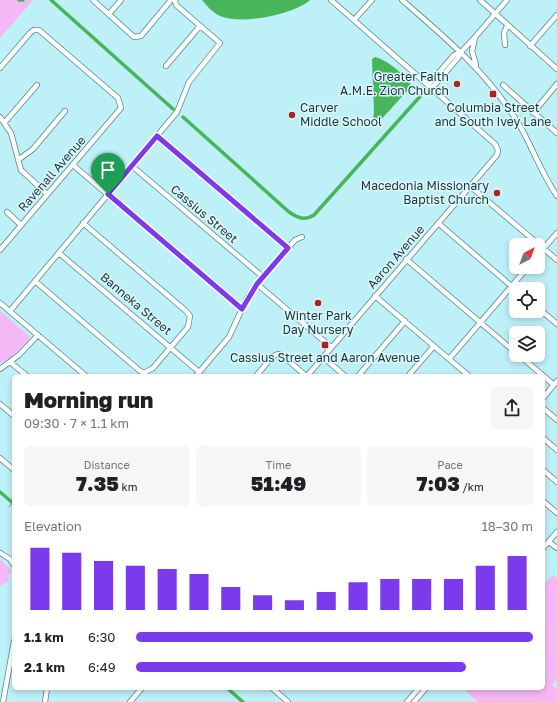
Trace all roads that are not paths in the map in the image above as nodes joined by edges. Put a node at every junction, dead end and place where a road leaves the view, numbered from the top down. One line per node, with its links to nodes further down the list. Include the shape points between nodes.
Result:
1 (93, 0): 11 (street)
2 (121, 0): 11 (street)
3 (171, 0): 11 (street, via 138,37 134,37)
4 (174, 0): 14 (street, via 176,5)
5 (331, 0): 13 (street)
6 (372, 0): 13 (street)
7 (402, 0): 19 (street)
8 (480, 0): 10 (street)
9 (507, 0): 10 (street)
10 (495, 13): 15 (street); 16 (street)
11 (109, 14)
12 (557, 15): 18 (street)
13 (354, 20): 24 (street)
14 (200, 26): 20 (street); 36 (street, via 220,43 189,82 177,112)
15 (507, 26): 17 (street, via 504,33); 18 (street)
16 (476, 36): 19 (street); 22 (street, via 472,51)
17 (505, 45)
18 (530, 46): 23 (street)
19 (461, 52): 22 (street); 24 (street, via 454,55); 29 (street)
20 (166, 66)
21 (0, 68): 38 (street, Ravenall Avenue, via 30,33 34,30 42,31 118,98 121,103 120,111)
22 (477, 68): 43 (street, via 519,126 543,175)
23 (557, 69)
24 (428, 84): 29 (street)
25 (509, 84): 30 (street)
26 (557, 84): 32 (street)
27 (37, 85): 34 (street)
28 (503, 85): 30 (street)
29 (432, 88): 40 (street, Aaron Avenue, via 495,144 498,150 497,155)
30 (510, 92): 32 (street)
31 (65, 111): 37 (street, via 33,149)
32 (533, 113): 35 (street)
33 (0, 117): 34 (street)
34 (5, 122): 37 (street)
35 (557, 133)
36 (157, 136): 39 (street); 52 (street)
37 (18, 160): 41 (street, via 22,170)
38 (73, 165): 41 (street, Ravenall Avenue); 42 (street)
39 (132, 166): 42 (street); 58 (street, Cassius Street)
40 (470, 186): 45 (street, Aaron Avenue); 50 (street)
41 (47, 194): 47 (street, Ravenall Avenue)
42 (108, 194): 46 (street); 65 (street)
43 (557, 196)
44 (6, 212): 47 (street)
45 (438, 222): 56 (street, Aaron Avenue); 61 (street)
46 (83, 223): 55 (street); 73 (street, via 190,316 188,326)
47 (21, 225): 54 (street, Ravenall Avenue)
48 (557, 233): 51 (street)
49 (302, 237): 52 (street)
50 (532, 238)
51 (545, 247)
52 (288, 248): 58 (street)
53 (545, 249): 57 (street)
54 (0, 250)
55 (59, 252): 59 (street); 73 (street, Banneka Street)
56 (406, 259): 63 (street, Aaron Avenue); 69 (street)
57 (557, 260)
58 (263, 277): 60 (street)
59 (35, 281): 66 (street); 73 (street, via 140,371 148,372)
60 (257, 284): 65 (street); 74 (street)
61 (509, 284)
62 (509, 293): 69 (street)
63 (375, 296): 68 (street); 74 (street, Aaron Avenue)
64 (0, 303): 66 (street)
65 (242, 309): 81 (street, via 229,337)
66 (10, 311): 71 (street)
67 (545, 314): 70 (street)
68 (405, 321): 72 (street); 88 (street)
69 (480, 322): 75 (street); 77 (street)
70 (557, 324)
71 (38, 336): 78 (street); 83 (street)
72 (434, 346): 77 (street); 89 (street)
73 (170, 347): 81 (street, Banneka Street)
74 (331, 347): 76 (street, Aaron Avenue)
75 (509, 347)
76 (323, 357): 86 (street, Aaron Avenue); 87 (street)
77 (449, 359): 90 (street)
78 (10, 362): 80 (street); 82 (street)
79 (527, 362): 91 (street)
80 (0, 369)
81 (199, 372)
82 (25, 374)
83 (84, 374)
84 (258, 374): 85 (street, via 273,356 278,354)
85 (305, 374)
86 (309, 374)
87 (343, 374)
88 (360, 374)
89 (410, 374)
90 (467, 374)
91 (543, 374)
92 (545, 375): 93 (street)
93 (555, 383): 94 (street)
94 (545, 396)
95 (0, 404): 97 (street)
96 (545, 410): 98 (street)
97 (12, 414)
98 (557, 420)
99 (545, 440): 100 (street)
100 (557, 450)
101 (0, 458): 102 (street)
102 (12, 468)
103 (545, 472): 104 (street)
104 (557, 482)
105 (545, 503): 106 (street)
106 (557, 513)
107 (557, 532): 108 (street)
108 (549, 542): 109 (street); 110 (street)
109 (545, 546)
110 (557, 548)
111 (0, 553): 112 (street)
112 (12, 562)
113 (12, 652): 120 (street)
114 (47, 690): 121 (street)
115 (140, 690): 122 (street)
116 (274, 690): 123 (street)
117 (417, 690): 119 (street)
118 (424, 690): 124 (street)
119 (409, 701)
120 (3, 702)
121 (45, 702)
122 (130, 702)
123 (288, 702)
124 (414, 702)

